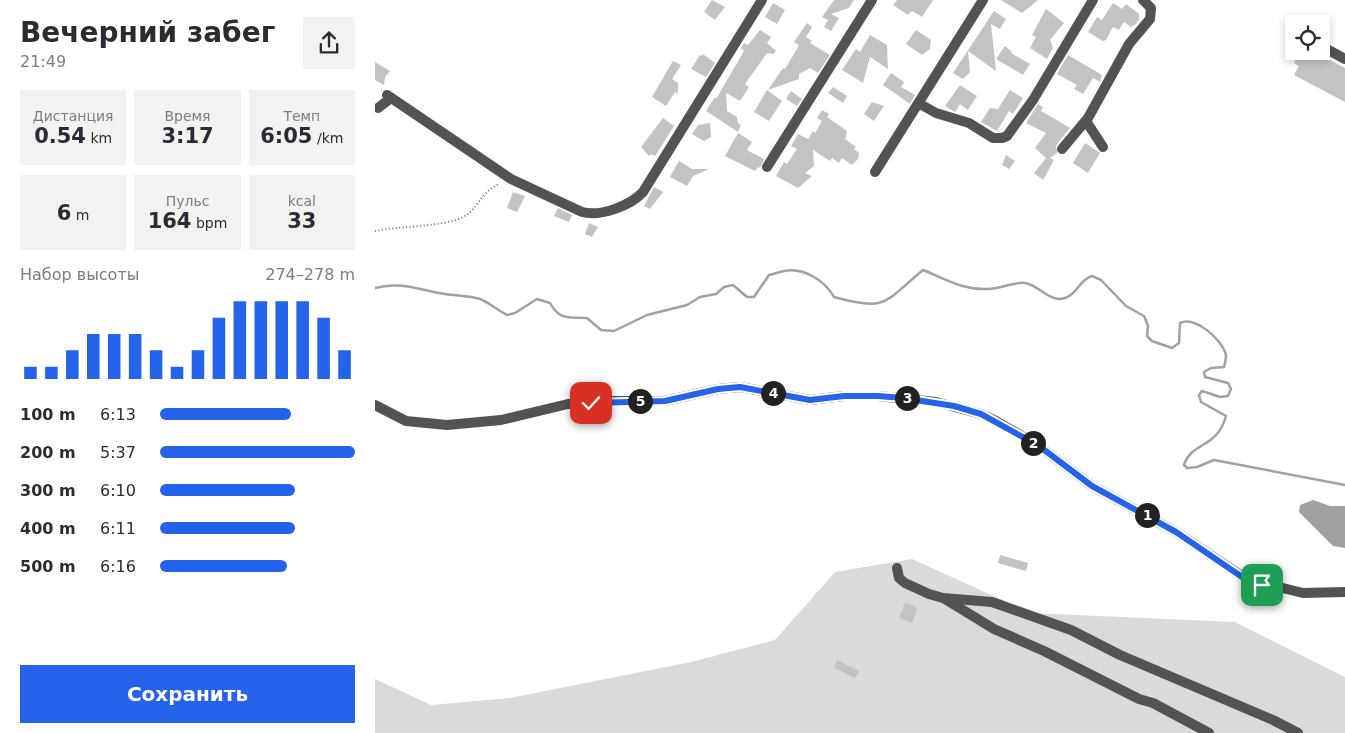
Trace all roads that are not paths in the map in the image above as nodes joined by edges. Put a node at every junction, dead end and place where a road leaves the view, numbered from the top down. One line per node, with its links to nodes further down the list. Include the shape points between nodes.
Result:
1 (762, 0): 9 (street, via 638,198 602,212 588,213 511,179 389,96)
2 (872, 0): 13 (street)
3 (983, 0): 8 (street)
4 (1093, 0): 8 (street, via 1033,100 1007,136 993,138 969,123)
5 (1143, 0): 10 (street, via 1151,8 1150,19 1129,44)
6 (1330, 51): 7 (street)
7 (1345, 59)
8 (919, 104): 14 (street)
9 (378, 108)
10 (1086, 121): 11 (street); 12 (street)
11 (1103, 147)
12 (1062, 149)
13 (767, 167)
14 (875, 172)
15 (375, 405): 17 (street, via 406,421 447,425 501,420 568,404 665,401 740,387 810,400 878,396 936,402 981,414 1039,446 1092,486 1176,532 1245,579 1303,593)
16 (897, 568): 18 (street, via 899,578 905,583)
17 (1345, 592)
18 (943, 598): 19 (street, via 994,629 1153,703); 20 (street, via 992,602 1071,630 1120,655)
19 (1209, 733)
20 (1298, 733)

